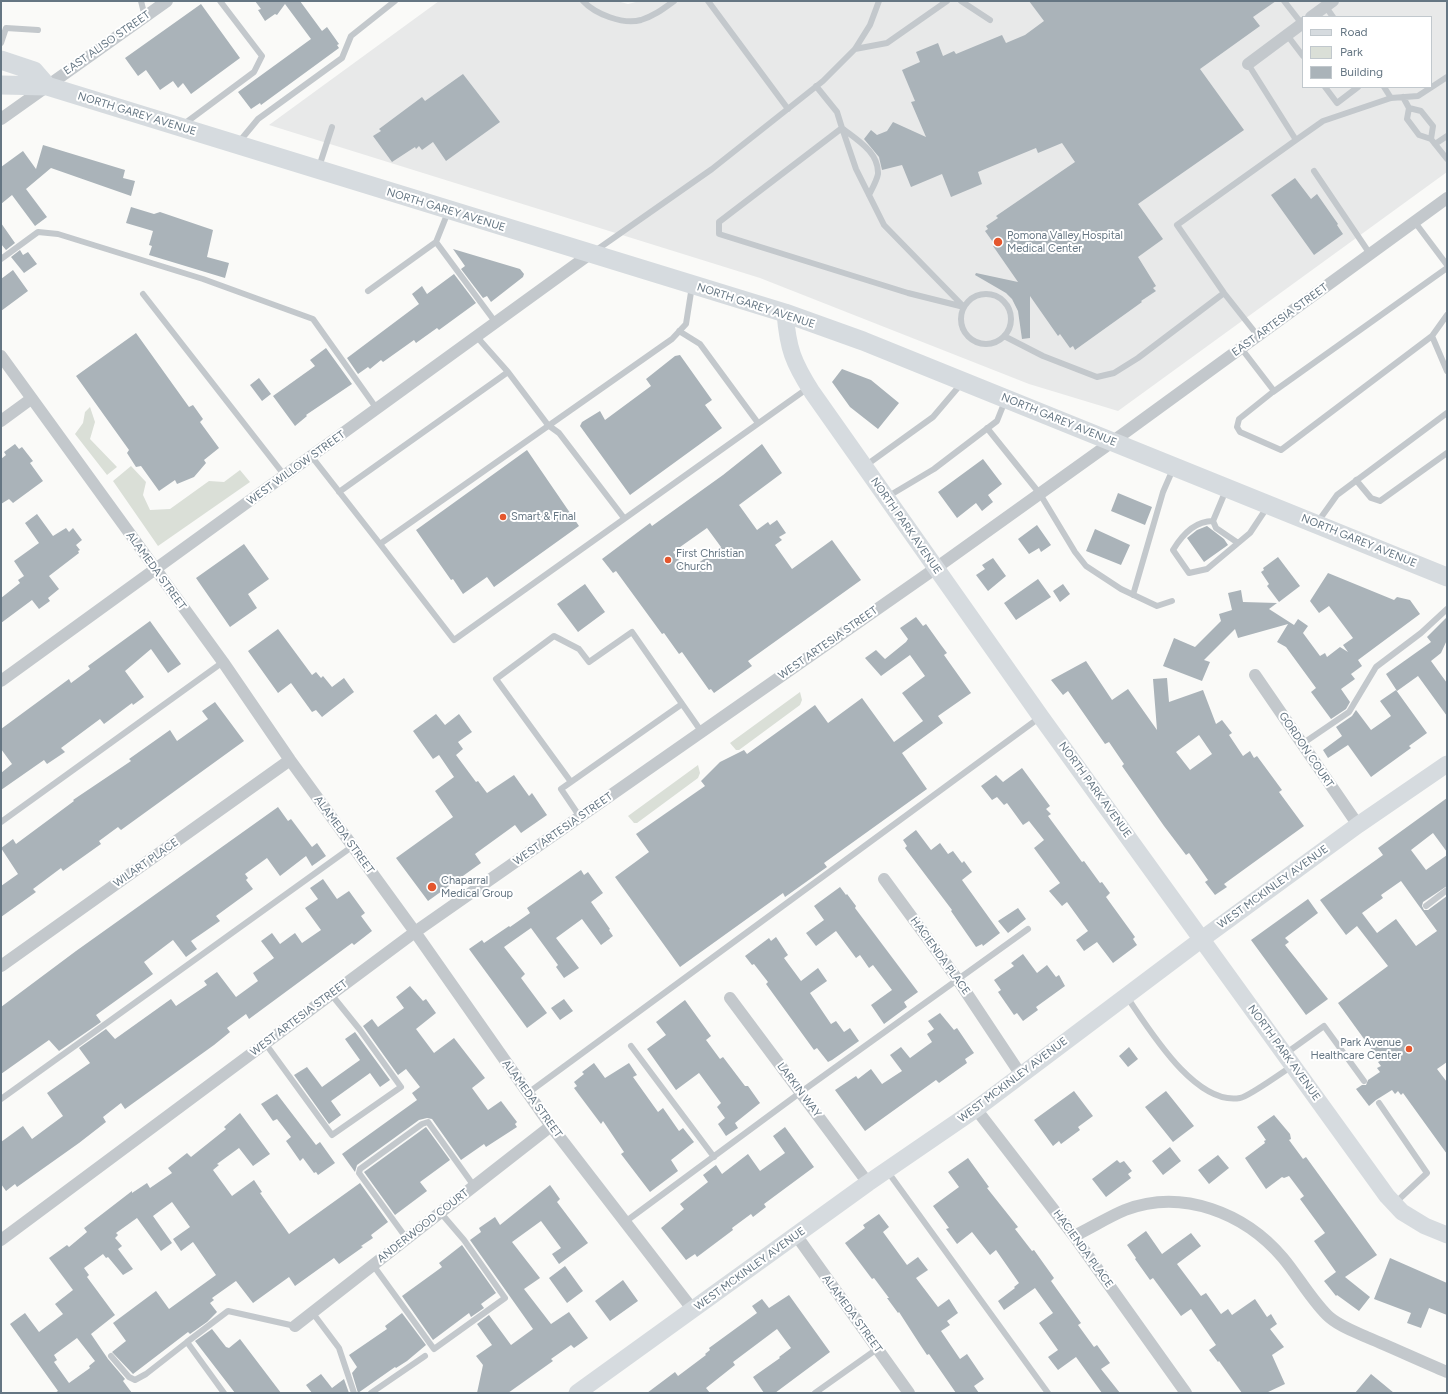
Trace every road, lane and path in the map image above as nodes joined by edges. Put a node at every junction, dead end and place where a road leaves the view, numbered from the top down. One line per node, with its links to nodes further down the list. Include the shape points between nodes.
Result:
1 (141, 1): 15 (lane)
2 (167, 1): 15 (street, EAST ALISO STREET)
3 (220, 1): 40 (lane, via 262,56 254,72)
4 (395, 1): 46 (lane, via 351,36 342,58 258,119)
5 (583, 1): 6 (lane, via 602,15 620,20 639,20 658,13)
6 (674, 1)
7 (708, 1): 38 (lane)
8 (879, 1): 22 (lane, via 870,25)
9 (947, 1): 22 (lane, via 887,43)
10 (961, 1): 17 (lane)
11 (1284, 1): 16 (lane)
12 (1329, 4): 13 (street); 14 (lane)
13 (1313, 16)
14 (1333, 16)
15 (144, 17): 28 (street, EAST ALISO STREET)
16 (1302, 17)
17 (990, 20)
18 (1302, 24): 20 (street)
19 (38, 30): 21 (lane, via 6,28)
20 (1287, 35): 23 (lane); 25 (street)
21 (1, 43)
22 (855, 49): 29 (lane)
23 (1302, 55)
24 (1, 60): 28 (main road, via 34,71)
25 (1248, 64): 44 (lane)
26 (1447, 77): 30 (lane)
27 (1, 85): 28 (main road, NORTH GAREY AVENUE)
28 (47, 86): 39 (street, EAST ALISO STREET); 40 (main road, NORTH GAREY AVENUE)
29 (816, 86): 38 (lane); 42 (lane, via 837,112)
30 (1432, 87)
31 (1326, 88): 32 (lane, via 1337,103)
32 (1357, 88)
33 (1385, 88): 36 (lane)
34 (1430, 88): 35 (lane, via 1418,96)
35 (1403, 97): 36 (lane); 37 (lane)
36 (1391, 98): 44 (lane, via 1323,120)
37 (1409, 108): 45 (lane, via 1408,119 1419,135); 45 (lane, via 1421,111 1433,126)
38 (788, 109): 55 (lane, via 712,169)
39 (1, 119)
40 (180, 127): 46 (main road, NORTH GAREY AVENUE)
41 (332, 127): 48 (lane)
42 (842, 128): 50 (lane); 50 (lane, via 867,147 875,160 878,175); 63 (lane, via 719,222 719,234)
43 (1447, 136): 45 (lane)
44 (1296, 140): 61 (lane, via 1177,225)
45 (1433, 142): 47 (lane)
46 (236, 144): 48 (main road, NORTH GAREY AVENUE)
47 (1447, 159)
48 (318, 170): 52 (main road, NORTH GAREY AVENUE)
49 (1314, 171): 56 (lane)
50 (869, 195): 63 (lane, via 884,225)
51 (1447, 198): 53 (street, EAST ARTESIA STREET)
52 (449, 211): 54 (lane); 55 (main road, NORTH GAREY AVENUE)
53 (1414, 221): 56 (street, EAST ARTESIA STREET); 58 (lane)
54 (436, 242): 60 (lane); 66 (lane)
55 (590, 254): 59 (main road, NORTH GAREY AVENUE); 66 (street, WEST WILLOW STREET)
56 (1370, 254): 70 (street, EAST ARTESIA STREET)
57 (1, 259): 81 (lane, via 38,232 58,234 203,280 313,319)
58 (1447, 267): 78 (lane)
59 (692, 286): 64 (main road, NORTH GAREY AVENUE); 67 (lane, via 686,324)
60 (368, 292)
61 (1224, 293): 69 (lane, via 1138,358 1114,373 1097,377 1043,356); 70 (lane)
62 (143, 294): 92 (lane)
63 (964, 308): 69 (lane, via 964,330 975,341 990,343); 69 (lane, via 976,296 984,294 1000,298 1007,304 1011,320)
64 (785, 313): 76 (main road, NORTH GAREY AVENUE); 77 (street, NORTH PARK AVENUE, via 788,343 797,367)
65 (1447, 314): 71 (lane)
66 (496, 323): 68 (street, WEST WILLOW STREET)
67 (679, 332): 84 (lane, via 700,344); 85 (lane, via 672,340)
68 (477, 336): 75 (lane); 81 (street, WEST WILLOW STREET)
69 (1004, 336)
70 (1258, 336): 72 (street, EAST ARTESIA STREET)
71 (1432, 336): 74 (lane); 78 (lane, via 1281,450 1240,432 1237,427 1238,419)
72 (1241, 348): 78 (lane, via 1274,391); 87 (street, EAST ARTESIA STREET)
73 (1, 356): 79 (street, ALAMEDA STREET)
74 (1447, 371)
75 (508, 372): 85 (lane); 95 (lane)
76 (963, 381): 80 (main road, NORTH GAREY AVENUE); 90 (lane, via 933,417)
77 (809, 387): 84 (lane); 90 (street, NORTH PARK AVENUE)
78 (1272, 392)
79 (31, 399): 83 (street); 105 (street, ALAMEDA STREET)
80 (1006, 399): 86 (lane, via 997,421); 87 (main road, NORTH GAREY AVENUE)
81 (378, 409): 89 (street, WEST WILLOW STREET)
82 (1447, 413): 93 (lane)
83 (1, 421)
84 (758, 423): 99 (lane)
85 (548, 425): 99 (lane, via 559,433); 102 (lane)
86 (988, 428): 96 (lane); 97 (lane, via 934,468)
87 (1112, 442): 91 (main road, NORTH GAREY AVENUE); 96 (street, WEST ARTESIA STREET)
88 (1447, 453): 93 (lane, via 1380,501 1371,498)
89 (312, 457): 92 (street, WEST WILLOW STREET); 95 (lane)
90 (864, 467): 97 (street, NORTH PARK AVENUE)
91 (1174, 467): 94 (main road, NORTH GAREY AVENUE); 107 (lane, via 1163,492)
92 (285, 476): 105 (street, WEST WILLOW STREET)
93 (1356, 480): 101 (lane, via 1337,495)
94 (1227, 488): 98 (main road, NORTH GAREY AVENUE); 100 (lane)
95 (339, 492): 102 (lane)
96 (1040, 494): 104 (street, WEST ARTESIA STREET); 107 (lane, via 1086,566 1121,590)
97 (886, 497): 104 (street, NORTH PARK AVENUE)
98 (1269, 505): 101 (main road, NORTH GAREY AVENUE); 103 (lane, via 1250,533)
99 (624, 518): 102 (lane, via 454,640)
100 (1213, 521): 103 (lane, via 1216,528); 103 (lane, via 1202,521 1179,539 1173,550 1189,573 1207,569)
101 (1316, 524): 106 (main road, NORTH GAREY AVENUE)
102 (380, 544)
103 (1238, 544)
104 (936, 568): 114 (street, NORTH PARK AVENUE); 115 (street, WEST ARTESIA STREET)
105 (155, 570): 110 (street, ALAMEDA STREET); 112 (street, WEST WILLOW STREET)
106 (1447, 577)
107 (1133, 595): 108 (lane, via 1157,606)
108 (1172, 601)
109 (1447, 609): 116 (lane, via 1421,633 1376,667 1349,712)
110 (223, 662): 117 (street, ALAMEDA STREET); 121 (lane)
111 (1255, 675): 116 (street, GORDON COURT)
112 (1, 681)
113 (682, 704): 115 (lane); 119 (lane); 119 (lane, via 632,632 589,662 579,649 554,636 496,679)
114 (1041, 717): 129 (street, NORTH PARK AVENUE); 141 (lane)
115 (701, 731): 120 (street, WEST ARTESIA STREET)
116 (1302, 744): 122 (street, GORDON COURT)
117 (290, 760): 123 (street, ALAMEDA STREET); 130 (street, WILART PLACE)
118 (1447, 764): 122 (street, WEST MCKINLEY AVENUE)
119 (571, 782): 120 (lane, via 561,789)
120 (580, 817): 128 (street, WEST ARTESIA STREET)
121 (1, 822)
122 (1358, 825): 129 (street, WEST MCKINLEY AVENUE)
123 (353, 846): 128 (street, ALAMEDA STREET); 142 (lane)
124 (884, 879): 131 (street, HACIENDA PLACE)
125 (1447, 890): 126 (lane)
126 (1426, 906)
127 (1028, 929): 131 (lane)
128 (415, 932): 132 (street, WEST ARTESIA STREET); 141 (street, ALAMEDA STREET)
129 (1202, 939): 133 (street, WEST MCKINLEY AVENUE); 137 (street, NORTH PARK AVENUE)
130 (1, 966)
131 (958, 980): 138 (street, HACIENDA PLACE); 140 (lane)
132 (331, 994): 135 (street, WEST ARTESIA STREET); 135 (lane, via 401,1087 332,1135)
133 (1126, 996): 137 (lane, via 1178,1066 1208,1093 1225,1099 1242,1098); 138 (street, WEST MCKINLEY AVENUE)
134 (730, 998): 140 (street, LARKIN WAY)
135 (265, 1043): 157 (street, WEST ARTESIA STREET)
136 (631, 1046): 146 (lane)
137 (1289, 1060): 139 (lane, via 1324,1026); 150 (street, NORTH PARK AVENUE)
138 (1021, 1075): 144 (street, WEST MCKINLEY AVENUE)
139 (1364, 1080)
140 (801, 1092): 146 (lane); 148 (street, LARKIN WAY)
141 (528, 1093): 145 (street, ALAMEDA STREET)
142 (1, 1099)
143 (1379, 1104): 150 (lane, via 1427,1173)
144 (976, 1109): 147 (street, WEST MCKINLEY AVENUE); 155 (street, HACIENDA PLACE)
145 (551, 1126): 149 (street, ANDERWOOD COURT); 152 (street, ALAMEDA STREET)
146 (714, 1157): 152 (lane)
147 (887, 1171): 148 (street, WEST MCKINLEY AVENUE); 173 (lane)
148 (868, 1183): 153 (street, WEST MCKINLEY AVENUE)
149 (474, 1186): 151 (street, ANDERWOOD COURT); 156 (lane, via 428,1122 360,1170 359,1173)
150 (1394, 1204): 154 (street, NORTH PARK AVENUE, via 1425,1226)
151 (440, 1212): 156 (street, ANDERWOOD COURT); 158 (lane, via 464,1240 505,1298 434,1349)
152 (626, 1222): 159 (street, ALAMEDA STREET)
153 (796, 1235): 159 (street, WEST MCKINLEY AVENUE); 163 (street, ALAMEDA STREET)
154 (1447, 1235)
155 (1074, 1236): 166 (street, via 1126,1210 1143,1205 1168,1201 1188,1202 1212,1210 1245,1224 1267,1243 1282,1257 1328,1316 1345,1327); 174 (street, HACIENDA PLACE)
156 (407, 1239): 158 (street, ANDERWOOD COURT)
157 (1, 1240)
158 (373, 1264): 160 (street, ANDERWOOD COURT)
159 (693, 1310): 170 (street, WEST MCKINLEY AVENUE)
160 (312, 1312): 161 (street, ANDERWOOD COURT); 168 (lane, via 338,1348)
161 (295, 1326): 162 (lane, via 228,1311)
162 (187, 1342): 164 (lane, via 135,1380 129,1377); 167 (lane)
163 (877, 1349): 171 (lane); 172 (street, ALAMEDA STREET)
164 (111, 1356)
165 (425, 1356): 169 (lane)
166 (1447, 1372)
167 (224, 1393)
168 (354, 1393)
169 (371, 1393)
170 (578, 1393)
171 (815, 1393)
172 (909, 1393)
173 (1048, 1393)
174 (1186, 1393)

